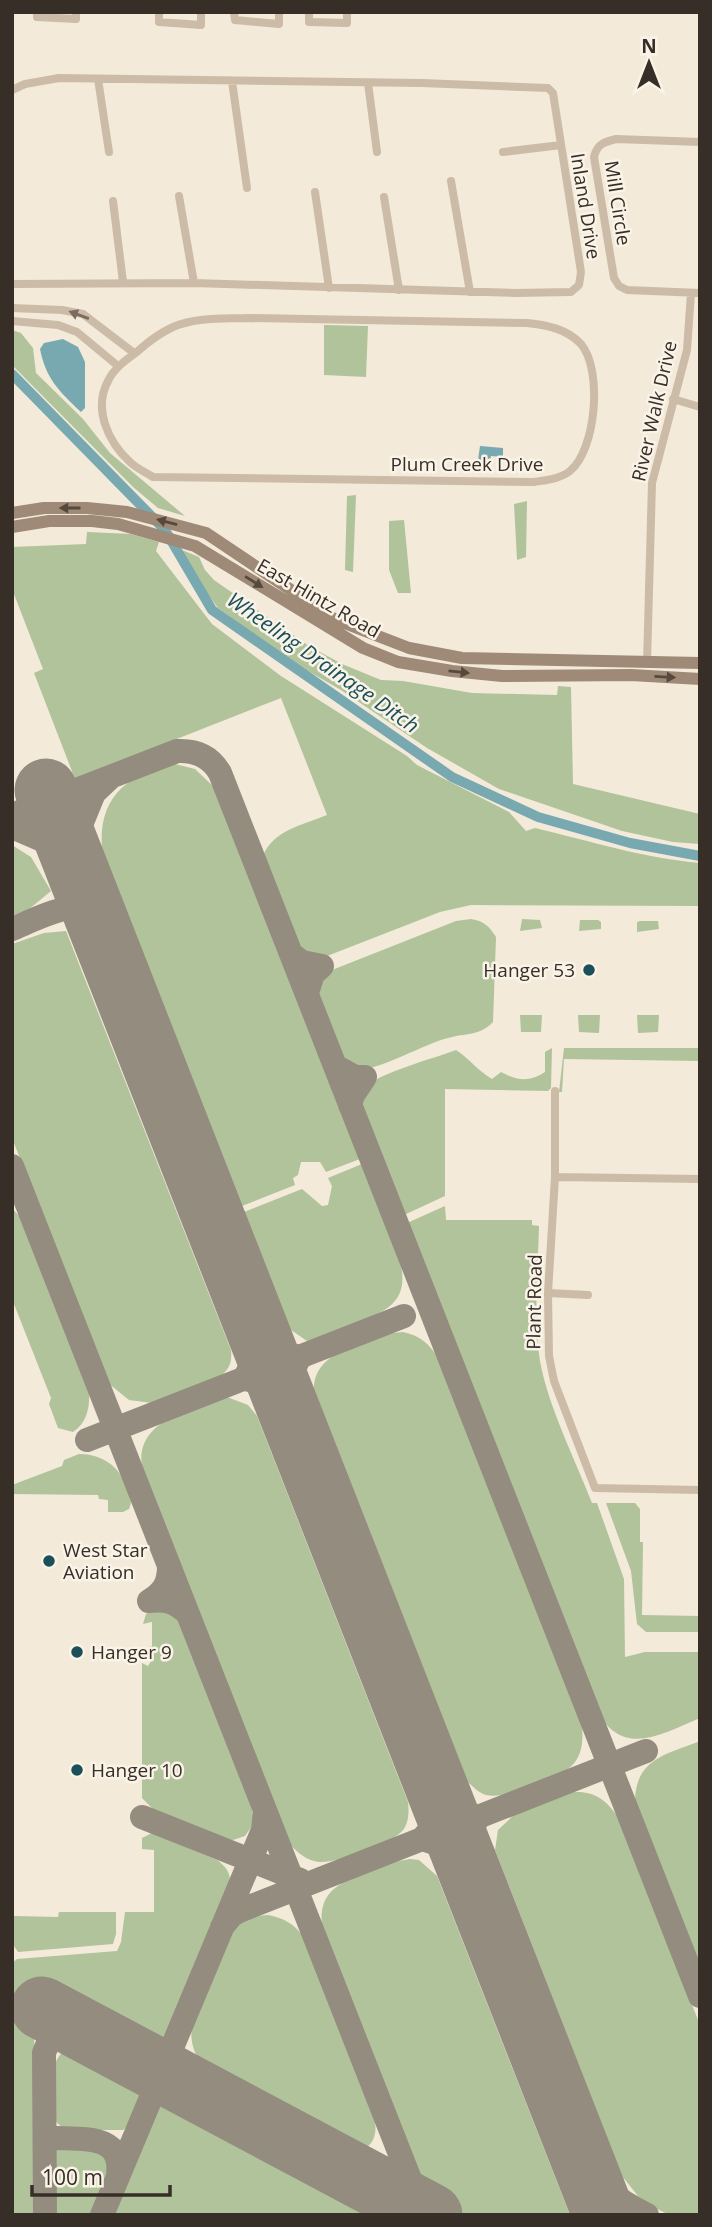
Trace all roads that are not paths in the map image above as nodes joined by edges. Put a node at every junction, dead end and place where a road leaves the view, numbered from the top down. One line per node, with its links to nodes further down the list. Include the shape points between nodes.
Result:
1 (37, 12): 2 (street, via 37,17 76,19)
2 (76, 12)
3 (159, 12): 4 (street, via 159,22 201,25)
4 (201, 12)
5 (234, 12): 6 (street, via 235,20 278,24)
6 (279, 12)
7 (309, 12): 8 (street, via 309,22 347,23)
8 (347, 12)
9 (98, 79): 10 (street, Inland Drive); 12 (street, Inland Drive, via 45,79); 15 (street)
10 (232, 82): 11 (street, Inland Drive); 19 (street)
11 (368, 83): 14 (street, Inland Drive, via 548,88 553,93); 16 (street)
12 (12, 90)
13 (700, 142): 30 (street, Mill Circle, via 616,139 603,142 594,157 619,286 634,291)
14 (561, 145): 17 (street, Inland Drive); 29 (street, Inland Drive, via 581,272 579,285 571,292)
15 (109, 152)
16 (377, 152)
17 (503, 152)
18 (451, 181): 29 (street)
19 (247, 188)
20 (315, 192): 27 (street)
21 (179, 196): 25 (street)
22 (384, 197): 28 (street)
23 (113, 201): 24 (street)
24 (123, 282): 25 (street, Inland Drive); 26 (street, Inland Drive)
25 (194, 283): 27 (street, Inland Drive)
26 (12, 284)
27 (328, 288): 28 (street, Inland Drive)
28 (399, 290): 29 (street, Inland Drive)
29 (470, 292)
30 (696, 293): 35 (street, River Walk Drive)
31 (12, 308): 33 (street, one-way to 31, via 83,314)
32 (12, 321): 34 (street, via 58,324 77,332)
33 (134, 353): 34 (street, Plum Creek Drive); 34 (street, Plum Creek Drive, via 175,326 199,319 546,325 582,345 592,368 590,435 582,457 569,471 534,482 153,477 131,464 101,414 108,379)
34 (118, 366)
35 (673, 399): 36 (street); 39 (street, River Walk Drive, via 652,483)
36 (700, 407)
37 (12, 513): 39 (main road, East Hintz Road, one-way to 37, via 462,658 409,648 334,618 206,533 127,512 44,508)
38 (12, 527): 41 (main road, East Hintz Road, one-way to 41, via 92,521 195,546 351,641 398,662 502,676)
39 (647, 663): 40 (main road, East Hintz Road)
40 (700, 663)
41 (700, 678)
42 (555, 1091): 43 (street, Plant Road)
43 (555, 1177): 44 (street); 45 (street, Plant Road)
44 (700, 1179)
45 (548, 1293): 46 (street); 47 (street, Plant Road, via 547,1335 554,1381 595,1488)
46 (588, 1294)
47 (700, 1490)

